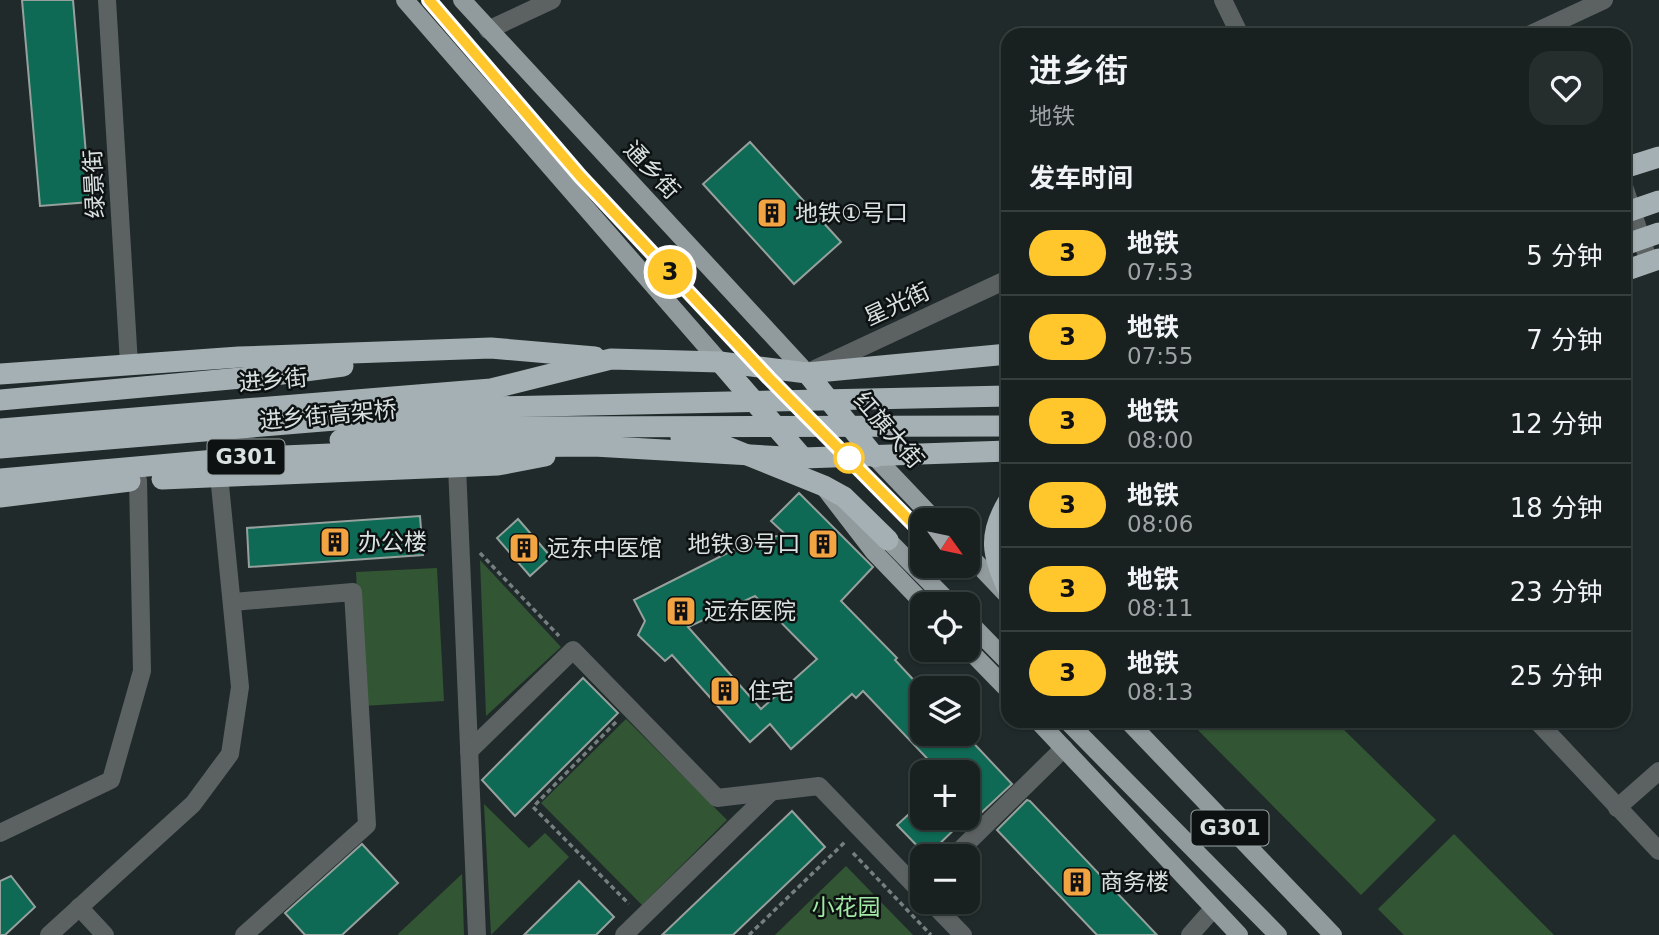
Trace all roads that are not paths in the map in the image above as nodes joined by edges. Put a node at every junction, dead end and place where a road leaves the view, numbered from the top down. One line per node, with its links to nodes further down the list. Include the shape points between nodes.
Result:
1 (107, 0): 24 (street, 绿景街)
2 (405, 0): 23 (main road)
3 (462, 0): 9 (main road, 通乡街)
4 (552, 0): 9 (street)
5 (1223, 0): 7 (street)
6 (1604, 0): 8 (street)
7 (1237, 28)
8 (1544, 28)
9 (488, 30): 25 (main road, 通乡街)
10 (1659, 157): 11 (highway)
11 (1631, 166)
12 (1659, 201): 14 (highway, bridge)
13 (1631, 204): 17 (street)
14 (1631, 211)
15 (1659, 233): 16 (highway, bridge)
16 (1631, 243)
17 (1654, 261): 18 (highway)
18 (1631, 269)
19 (1001, 282): 25 (street, 星光街)
20 (451, 351): 22 (highway, via 491,348); 24 (highway); 28 (highway, via 274,376)
21 (1001, 355): 25 (highway, 进乡街)
22 (611, 359): 23 (highway, 进乡街 / G301); 32 (highway, 进乡街 / G301, via 491,388)
23 (720, 362): 25 (highway, 进乡街 / G301); 37 (highway)
24 (129, 365): 26 (highway)
25 (807, 373): 36 (highway, 红旗大街)
26 (0, 374)
27 (1001, 396): 29 (highway, bridge)
28 (0, 400)
29 (492, 417): 31 (highway, bridge); 34 (highway, 进乡街高架桥); 39 (highway, 进乡街高架桥)
30 (1001, 426): 31 (highway, bridge)
31 (624, 428): 46 (highway, bridge, via 720,444 775,464 844,497)
32 (0, 429)
33 (594, 446): 37 (highway, G301); 38 (highway, via 498,465); 41 (highway, G301, via 238,458)
34 (0, 448)
35 (1001, 451): 36 (highway)
36 (875, 457): 37 (highway, G301); 44 (main road, 红旗大街)
37 (803, 458): 50 (main road, via 874,552)
38 (457, 466): 40 (highway); 62 (street)
39 (0, 468)
40 (219, 475): 42 (highway); 52 (street)
41 (0, 479)
42 (138, 480): 43 (highway); 66 (street, via 142,671 111,780)
43 (0, 497)
44 (924, 508)
45 (1001, 514): 48 (highway, via 995,524 995,562)
46 (888, 540): 51 (main road)
47 (980, 567): 49 (main road)
48 (1001, 574)
49 (1001, 589)
50 (912, 592)
51 (939, 592)
52 (233, 602): 70 (street, via 240,687 230,754 193,804); 75 (street, via 353,592 367,825)
53 (980, 633): 54 (main road)
54 (1001, 655)
55 (980, 661): 56 (main road)
56 (1001, 683)
57 (1045, 728): 61 (main road, G301)
58 (1074, 728): 81 (main road)
59 (1135, 728): 82 (main road, G301)
60 (1543, 728): 65 (street)
61 (1064, 748): 67 (street); 71 (main road, G301)
62 (469, 751): 64 (street, via 573,650 717,798); 76 (street)
63 (1659, 771): 65 (street)
64 (771, 792): 69 (street, via 819,786); 77 (street)
65 (1617, 808): 68 (street)
66 (0, 833)
67 (966, 844)
68 (1659, 851)
69 (910, 880)
70 (79, 907): 73 (street); 74 (street)
71 (1213, 909): 79 (street); 80 (main road, G301)
72 (943, 914): 78 (street)
73 (49, 935)
74 (105, 935)
75 (244, 935)
76 (477, 935)
77 (624, 935)
78 (963, 935)
79 (1190, 935)
80 (1239, 935)
81 (1278, 935)
82 (1333, 935)

